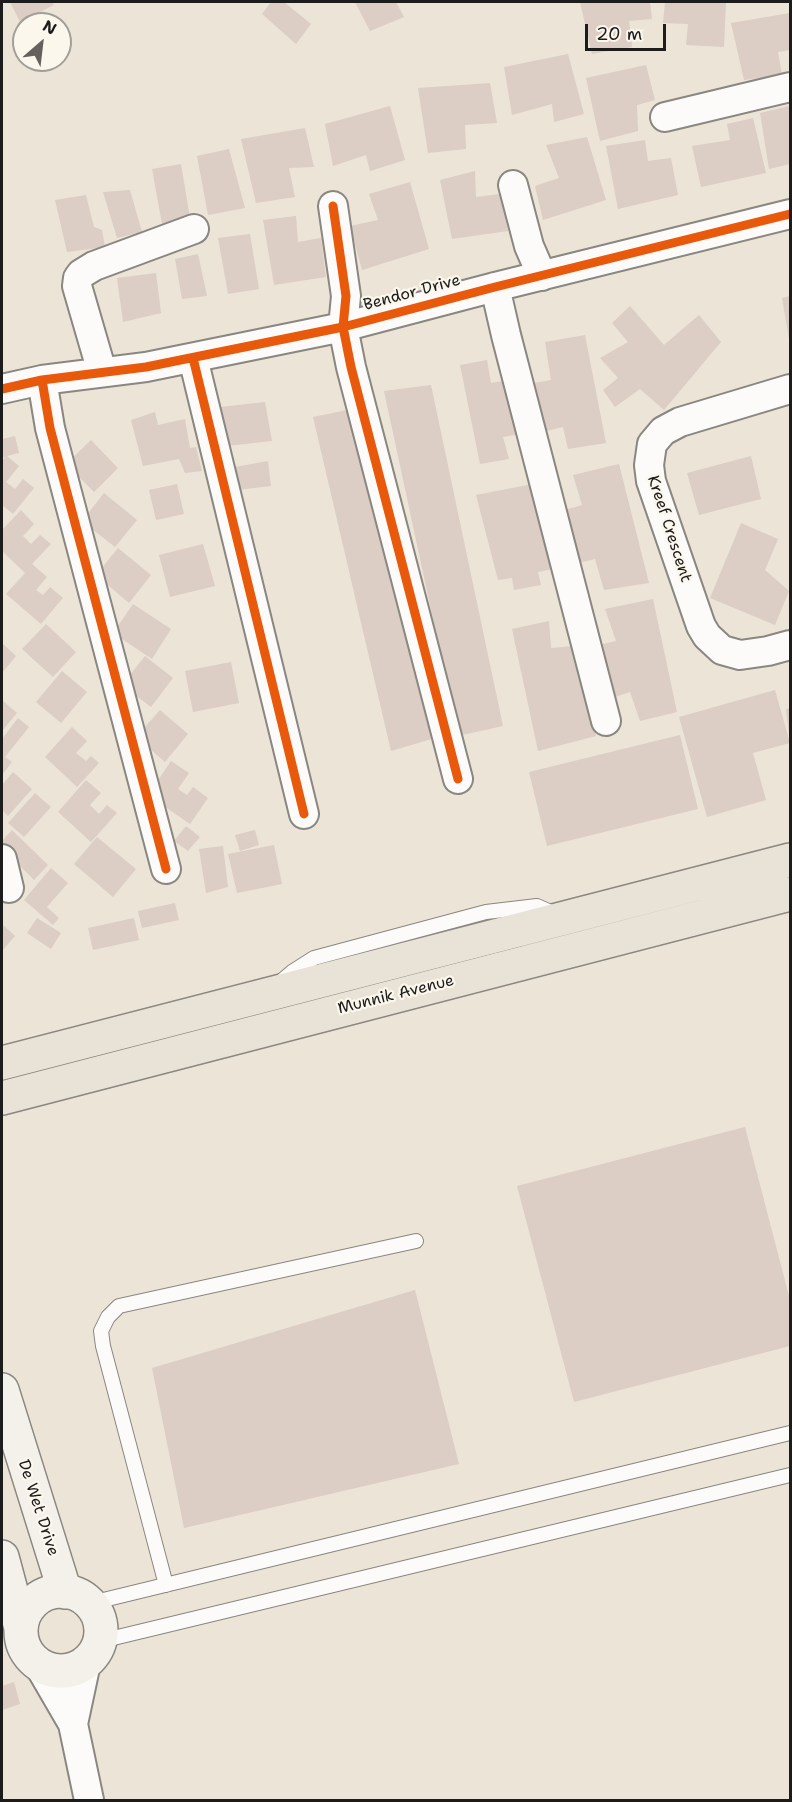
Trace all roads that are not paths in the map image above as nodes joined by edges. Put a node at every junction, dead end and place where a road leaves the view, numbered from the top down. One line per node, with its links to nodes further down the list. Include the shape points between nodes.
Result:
1 (790, 87): 2 (street)
2 (665, 117)
3 (513, 185): 7 (street, via 529,246)
4 (333, 206): 9 (street, via 346,296)
5 (790, 214): 7 (street, Bendor Drive)
6 (194, 229): 11 (street, via 94,266 78,278)
7 (542, 276): 8 (street, Bendor Drive)
8 (495, 287): 9 (street, Bendor Drive); 16 (street)
9 (343, 327): 10 (street, Bendor Drive); 17 (street)
10 (193, 358): 11 (street, Bendor Drive); 18 (street)
11 (102, 372): 12 (street, Bendor Drive)
12 (42, 381): 13 (street, Bendor Drive); 21 (street, via 50,429)
13 (2, 388)
14 (790, 389): 15 (street, Kreef Crescent, via 663,430 652,444 650,465 651,481 707,636 722,650 740,655)
15 (790, 645)
16 (606, 721)
17 (458, 779)
18 (303, 814)
19 (2, 859): 22 (street)
20 (790, 860): 24 (main road, Munnik Avenue)
21 (166, 869)
22 (9, 888)
23 (790, 894): 25 (main road, Munnik Avenue)
24 (7, 1059)
25 (7, 1099)
26 (416, 1241): 31 (lane, via 119,1306 108,1317 101,1331 103,1346)
27 (3, 1405): 32 (street, De Wet Drive)
28 (790, 1433): 31 (lane)
29 (790, 1475): 34 (lane)
30 (2, 1557): 33 (street)
31 (166, 1585): 32 (lane)
32 (78, 1598): 33 (street, via 54,1591 41,1595 24,1615); 34 (street, via 98,1615 102,1628)
33 (21, 1628): 35 (street, via 27,1653)
34 (93, 1652): 35 (street, via 74,1669 48,1669); 36 (street)
35 (37, 1662): 36 (street)
36 (73, 1724): 37 (street)
37 (89, 1800)

